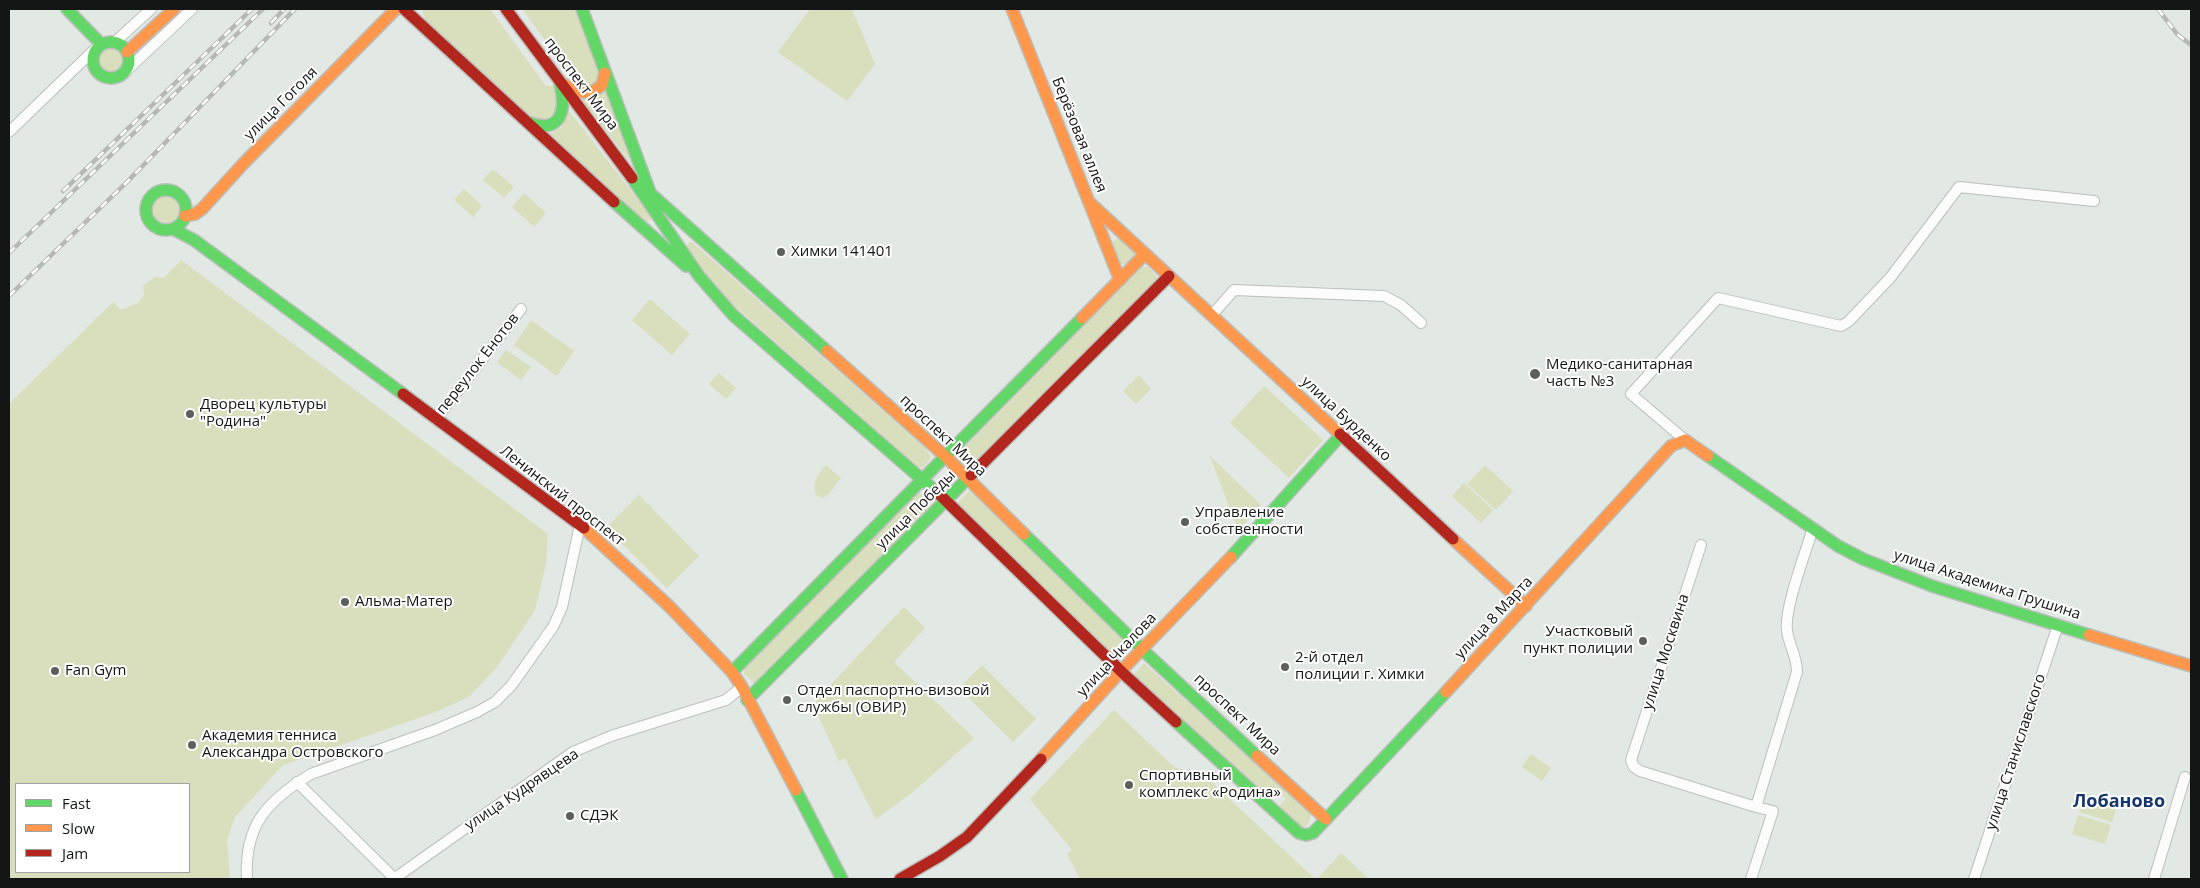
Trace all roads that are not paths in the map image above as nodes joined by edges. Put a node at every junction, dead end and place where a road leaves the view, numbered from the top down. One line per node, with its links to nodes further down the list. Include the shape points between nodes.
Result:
1 (67, 9): 11 (street)
2 (151, 9): 10 (street)
3 (174, 9): 12 (street)
4 (192, 9): 13 (street)
5 (396, 9): 22 (street, улица Гоголя, via 202,209)
6 (404, 9): 16 (street)
7 (506, 9): 15 (street, проспект Мира)
8 (582, 9): 14 (street)
9 (1012, 9): 21 (street, Берёзовая аллея)
10 (115, 42): 11 (street); 12 (street)
11 (98, 47): 13 (street, via 92,61 102,76 114,78); 17 (street)
12 (127, 52): 13 (street, via 129,62)
13 (126, 71)
14 (605, 73): 15 (street, via 600,88 586,93 571,90); 19 (street)
15 (557, 77): 16 (street, via 564,100 560,118 541,127); 18 (street, проспект Мира)
16 (523, 118): 26 (street, via 648,234)
17 (9, 132)
18 (632, 177): 19 (street, проспект Мира); 26 (street, проспект Мира)
19 (651, 195): 35 (street, проспект Мира)
20 (2094, 201): 34 (street, via 1959,187 1890,278 1841,326 1718,298 1631,394)
21 (1089, 202): 25 (street, Берёзовая аллея); 28 (street)
22 (184, 218): 23 (street); 23 (street, via 183,201 176,193 165,190 150,198 146,214 151,224 163,230); 24 (street, Ленинский проспект)
23 (176, 231): 24 (street, Ленинский проспект)
24 (194, 240): 32 (street, Ленинский проспект)
25 (1145, 254): 27 (street, улица Бурденко); 28 (street, улица Победы)
26 (699, 276): 36 (street, проспект Мира, via 733,315)
27 (1169, 276): 30 (street, улица Бурденко); 37 (street, улица Победы)
28 (1120, 280): 35 (street, улица Победы)
29 (521, 309): 32 (street, переулок Енотов)
30 (1212, 315): 31 (street, via 1234,290 1308,292 1384,296 1401,305); 33 (street, улица Бурденко)
31 (1422, 323)
32 (436, 418): 39 (street, Ленинский проспект)
33 (1341, 435): 42 (street, улица Бурденко); 44 (street, улица Чкалова, via 1214,576)
34 (1685, 440): 40 (street, улица Академика Грушина); 42 (street, улица 8 Марта, via 1671,446)
35 (946, 457): 36 (street, улица Победы); 37 (street, проспект Мира)
36 (924, 479): 38 (street, проспект Мира); 47 (street, улица Победы)
37 (967, 479): 38 (street, улица Победы); 44 (street, проспект Мира)
38 (946, 500): 46 (street, проспект Мира); 49 (street, улица Победы)
39 (580, 525): 47 (street, Ленинский проспект, via 670,607); 51 (street, via 562,606 553,628 511,686 495,702 435,730 311,774)
40 (1813, 528): 43 (street, улица Академика Грушина, via 1863,559 1913,580); 52 (street, via 1787,613 1787,631 1797,659 1797,672)
41 (1701, 545): 52 (street, улица Москвина, via 1631,760 1640,771)
42 (1526, 606): 53 (street, улица 8 Марта)
43 (2058, 625): 45 (street, улица Академика Грушина); 59 (street, улица Станиславского)
44 (1143, 649): 46 (street, улица Чкалова); 53 (street, проспект Мира)
45 (2191, 666)
46 (1121, 671): 53 (street, проспект Мира, via 1299,833 1313,833); 57 (street, улица Чкалова, via 967,837)
47 (732, 672): 48 (street, Ленинский проспект)
48 (742, 688): 49 (street, Ленинский проспект); 55 (street, улица Кудрявцева, via 726,700 612,736 573,752)
49 (747, 700): 56 (street, Ленинский проспект)
50 (2185, 777): 60 (street)
51 (297, 782): 54 (street, via 258,821 248,842); 55 (street)
52 (1756, 807): 58 (street, via 1773,812)
53 (1326, 819)
54 (247, 879)
55 (395, 879)
56 (842, 879)
57 (900, 879)
58 (1751, 879)
59 (1974, 879)
60 (2154, 879)

